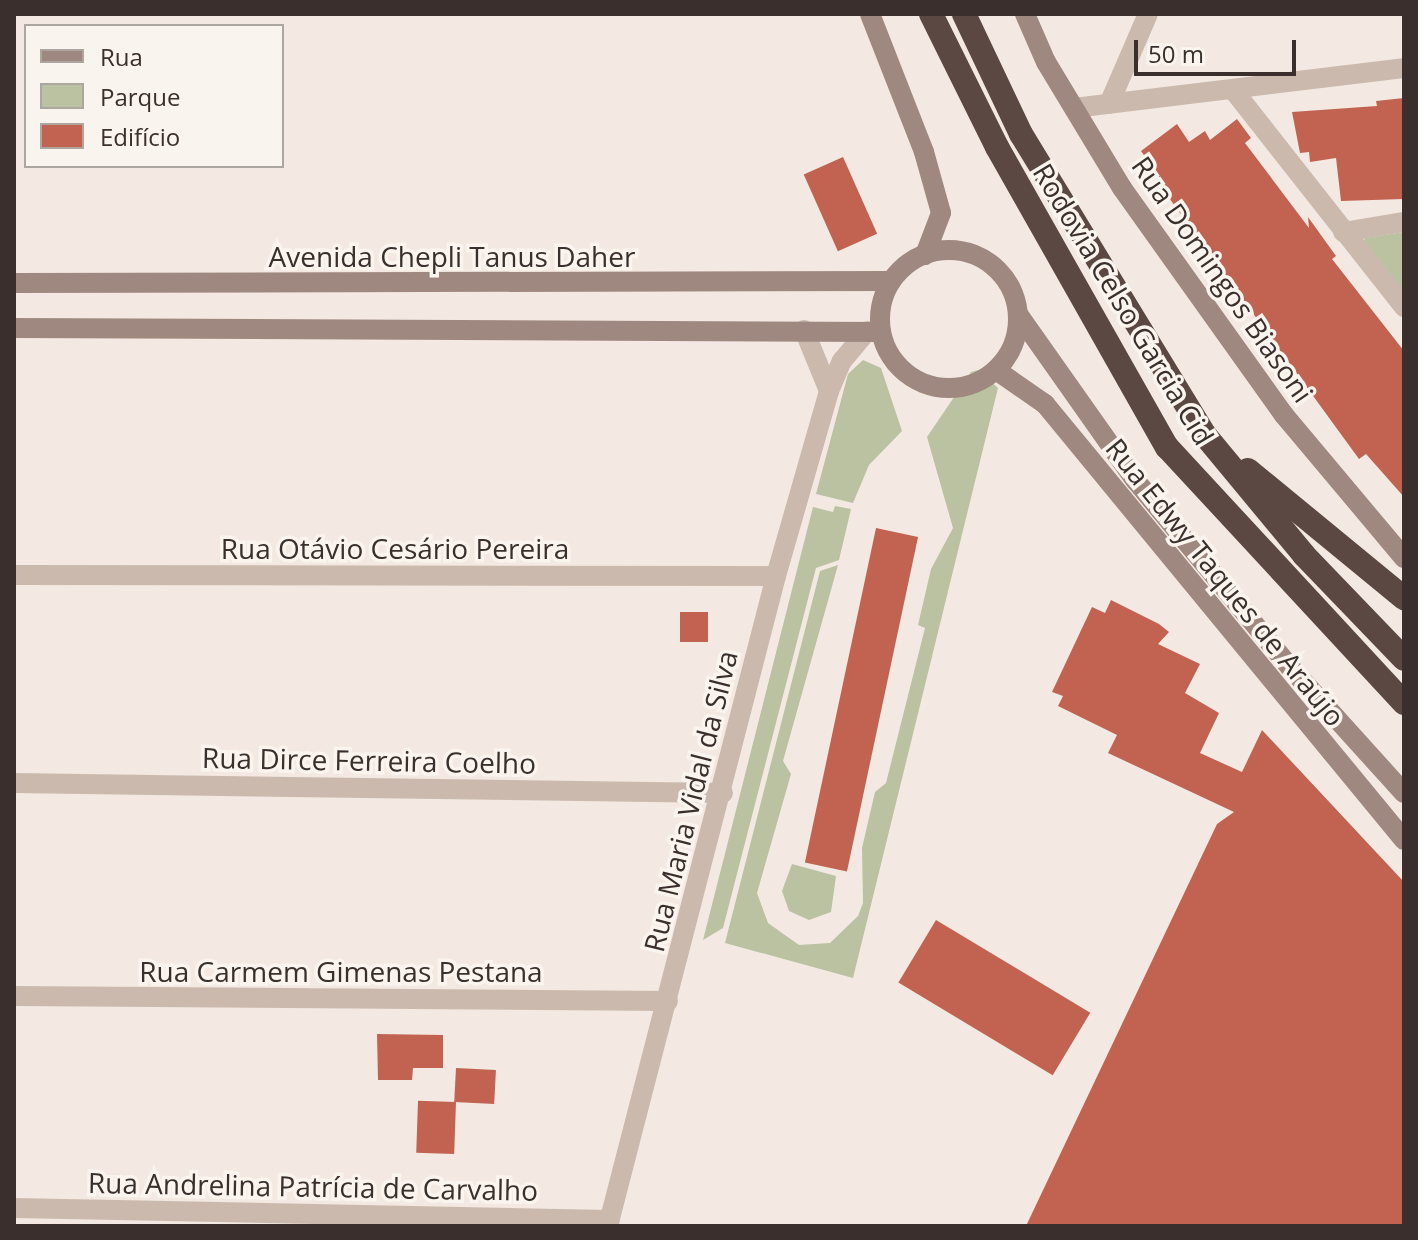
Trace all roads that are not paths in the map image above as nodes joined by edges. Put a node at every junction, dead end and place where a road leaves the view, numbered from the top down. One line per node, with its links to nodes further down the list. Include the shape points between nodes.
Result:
1 (870, 14): 12 (main road, via 941,213)
2 (931, 14): 28 (highway, Rodovia Celso Garcia Cid, via 997,147 1167,447)
3 (964, 14): 22 (highway, Rodovia Celso Garcia Cid, via 1028,147)
4 (1025, 14): 9 (main road, Rua Domingos Biasoni)
5 (1148, 14): 8 (street)
6 (1404, 68): 7 (street)
7 (1234, 91): 8 (street); 11 (street)
8 (1109, 104): 9 (street)
9 (1074, 108): 23 (main road, Rua Domingos Biasoni, via 1122,188 1284,415)
10 (1404, 222): 11 (street)
11 (1343, 232): 15 (street)
12 (925, 255): 13 (main road); 16 (main road, via 969,253 988,263 1014,295)
13 (891, 281): 14 (main road, Avenida Chepli Tanus Daher); 19 (main road)
14 (14, 283)
15 (1404, 307)
16 (1018, 314): 20 (main road, via 1013,344); 31 (main road, Rua Edwy Taques de Araújo, via 1136,481 1290,667)
17 (14, 328): 18 (main road)
18 (804, 330): 19 (main road); 21 (street)
19 (874, 332): 20 (main road, via 897,365 935,387 957,388); 21 (street, Rua Maria Vidal da Silva, via 842,361)
20 (996, 370): 32 (main road, Rua Edwy Taques de Araújo, via 1045,404)
21 (829, 391): 25 (street, Rua Maria Vidal da Silva)
22 (1204, 434): 26 (highway); 27 (highway, Rodovia Celso Garcia Cid, via 1304,555)
23 (1404, 558)
24 (14, 575): 25 (street, Rua Otávio Cesário Pereira)
25 (776, 576): 30 (street, Rua Maria Vidal da Silva)
26 (1404, 598)
27 (1404, 659)
28 (1404, 703)
29 (14, 783): 30 (street, Rua Dirce Ferreira Coelho)
30 (723, 793): 34 (street, Rua Maria Vidal da Silva)
31 (1404, 793)
32 (1404, 840)
33 (14, 996): 34 (street, Rua Carmem Gimenas Pestana)
34 (668, 1001): 36 (street, Rua Maria Vidal da Silva)
35 (14, 1208): 36 (street, Rua Andrelina Patrícia de Carvalho)
36 (609, 1223)

